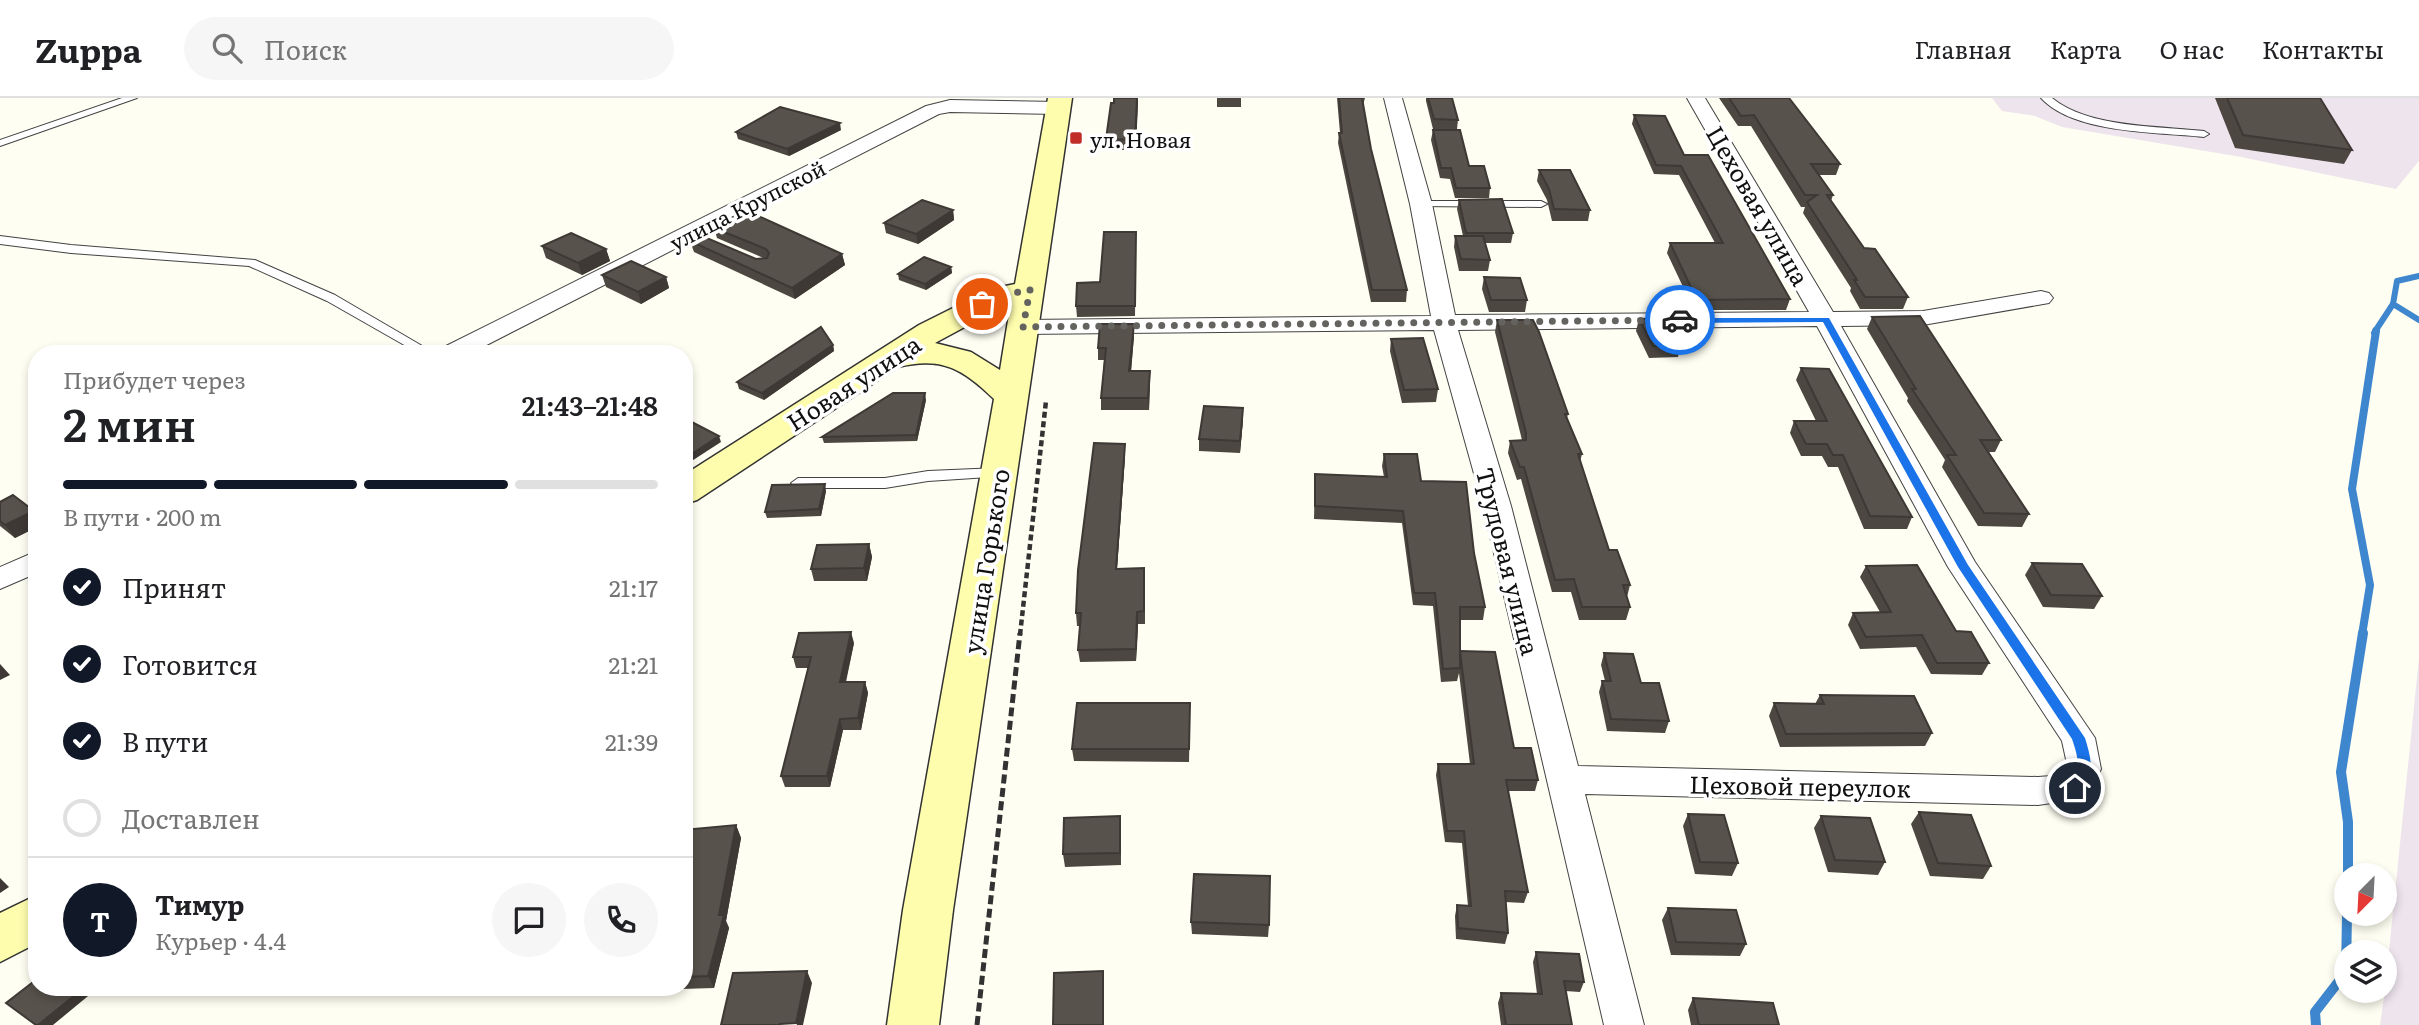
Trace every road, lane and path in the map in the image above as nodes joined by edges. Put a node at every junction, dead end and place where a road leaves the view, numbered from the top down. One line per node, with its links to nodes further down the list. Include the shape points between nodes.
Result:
1 (132, 98): 7 (lane)
2 (1394, 98): 8 (street, Трудовая улица)
3 (1696, 98): 13 (street, Цеховая улица)
4 (2046, 98): 6 (lane, via 2052,107 2080,117)
5 (1059, 103): 12 (main road, улица Горького); 16 (street, улица Крупской, via 942,107 699,237)
6 (2204, 134)
7 (0, 144)
8 (1421, 204): 9 (lane); 14 (street, Трудовая улица)
9 (1541, 204)
10 (0, 240): 15 (lane, via 251,263 331,298)
11 (2041, 298): 13 (street, via 1923,318)
12 (1027, 308): 14 (street); 17 (main road, Новая улица, via 1002,295 962,313); 18 (main road, улица Горького)
13 (1826, 320): 14 (street); 25 (street, Цеховая улица, via 1963,567 2078,738 2085,773 2075,788)
14 (1444, 321): 24 (street, Трудовая улица, via 1497,506)
15 (414, 345)
16 (468, 345)
17 (874, 368): 18 (main road, via 902,355 949,354); 21 (main road, Новая улица)
18 (1029, 396): 19 (main road, улица Горького); 29 (path)
19 (999, 473): 20 (lane, via 884,483); 28 (main road, улица Горького)
20 (798, 483)
21 (693, 486)
22 (28, 565): 23 (street)
23 (0, 579)
24 (1563, 780): 25 (street, Цеховой переулок); 30 (street, Трудовая улица)
25 (2038, 791)
26 (28, 922): 27 (main road)
27 (0, 940)
28 (913, 1025)
29 (977, 1025)
30 (1624, 1025)

